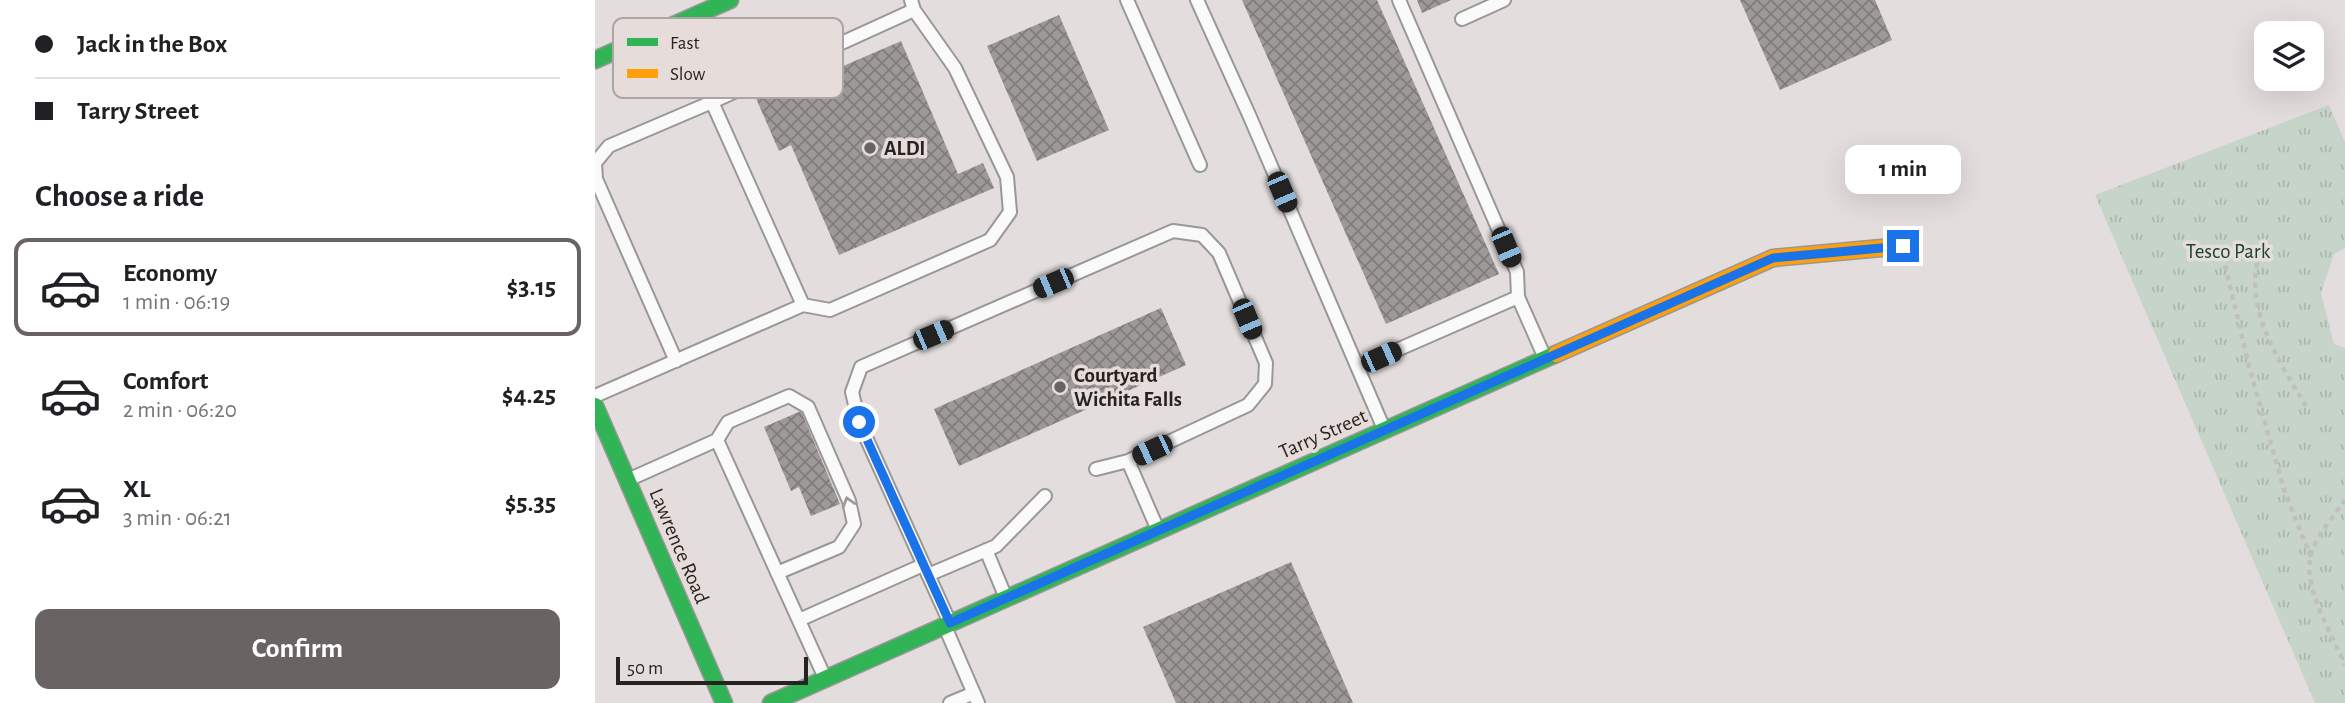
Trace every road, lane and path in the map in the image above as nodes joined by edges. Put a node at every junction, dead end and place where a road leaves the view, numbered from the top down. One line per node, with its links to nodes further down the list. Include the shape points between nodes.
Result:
1 (730, 0): 7 (street)
2 (1127, 0): 16 (lane)
3 (1197, 0): 22 (lane)
4 (1399, 0): 18 (lane, via 1517,272)
5 (1504, 0): 8 (lane)
6 (912, 5): 9 (lane); 19 (lane, via 955,68 1007,177 1010,212 990,240 830,310)
7 (690, 18)
8 (1462, 19)
9 (843, 38)
10 (613, 52): 11 (street)
11 (595, 60)
12 (710, 98): 14 (lane)
13 (720, 98): 14 (lane)
14 (712, 102): 15 (lane, via 609,146); 19 (lane)
15 (595, 163): 21 (lane, via 596,179)
16 (1200, 165)
17 (1903, 246): 20 (street, Tarry Street, via 1773,258)
18 (1518, 297): 20 (lane); 22 (lane)
19 (803, 305): 21 (lane)
20 (1546, 358): 26 (street, Tarry Street)
21 (676, 361): 23 (lane)
22 (1358, 367): 26 (lane)
23 (595, 396)
24 (595, 406): 30 (street, Lawrence Road)
25 (2305, 406): 35 (path, via 2270,346 2253,289 2257,263 2250,253 2239,250 2225,265 2285,493)
26 (1385, 430): 33 (street, Tarry Street)
27 (717, 440): 30 (lane); 37 (lane); 37 (lane, one-way to 27, via 839,547 854,524 849,500 808,407 789,396 728,422)
28 (1128, 461): 29 (lane); 33 (lane); 36 (lane, via 1248,405 1265,384 1266,363 1219,253 1202,234 1174,231 861,367 852,392 859,422)
29 (1096, 469)
30 (627, 480): 44 (street, Lawrence Road)
31 (1045, 496): 34 (lane, via 996,546)
32 (2345, 500): 35 (path)
33 (1158, 531): 38 (street, Tarry Street)
34 (986, 550): 36 (lane); 38 (lane)
35 (2311, 557): 41 (path, via 2311,587)
36 (925, 570): 39 (lane); 40 (lane)
37 (777, 573): 39 (lane)
38 (1006, 598): 40 (street, Tarry Street)
39 (799, 620): 42 (lane)
40 (947, 625): 42 (street, Tarry Street); 43 (lane)
41 (2345, 665)
42 (825, 679): 45 (street, Tarry Street)
43 (976, 698): 46 (lane)
44 (724, 703)
45 (771, 703)
46 (950, 703)

